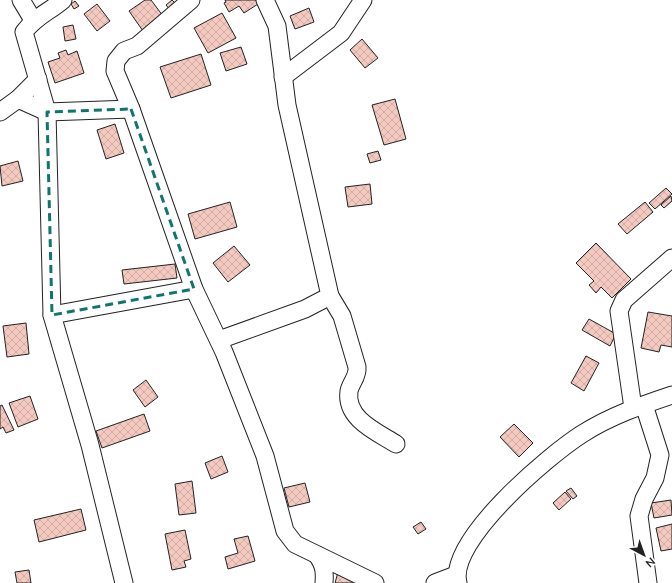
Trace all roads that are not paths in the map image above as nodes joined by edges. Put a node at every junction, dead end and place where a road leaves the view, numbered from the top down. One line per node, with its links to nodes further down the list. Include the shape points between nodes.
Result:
1 (21, 0): 6 (street)
2 (63, 0): 6 (street)
3 (191, 0): 10 (street, via 137,46 124,51 116,61 115,71)
4 (265, 0): 7 (street, via 277,26)
5 (363, 0): 7 (street, via 341,33)
6 (33, 20): 8 (street, via 24,32)
7 (283, 77): 15 (street, via 287,106)
8 (38, 79): 9 (street); 12 (street)
9 (18, 99): 11 (street); 12 (street)
10 (131, 109): 12 (street); 14 (street)
11 (0, 112)
12 (47, 112): 16 (street)
13 (672, 258): 19 (street, via 620,305 619,311)
14 (194, 289): 16 (street); 17 (street)
15 (330, 296): 17 (street, via 305,309); 20 (street, via 342,316 357,367 358,374 349,389 354,414)
16 (52, 315): 23 (street, via 90,445)
17 (218, 340): 21 (street, via 265,456 284,531 295,544)
18 (672, 395): 19 (street)
19 (639, 406): 22 (street, via 583,433 551,456 510,493 481,526 458,564); 27 (street, via 660,454 655,478 639,516)
20 (396, 444)
21 (317, 555): 24 (street, via 323,564); 25 (street)
22 (457, 579): 26 (street)
23 (124, 583)
24 (324, 583)
25 (375, 583)
26 (435, 583)
27 (648, 583)

